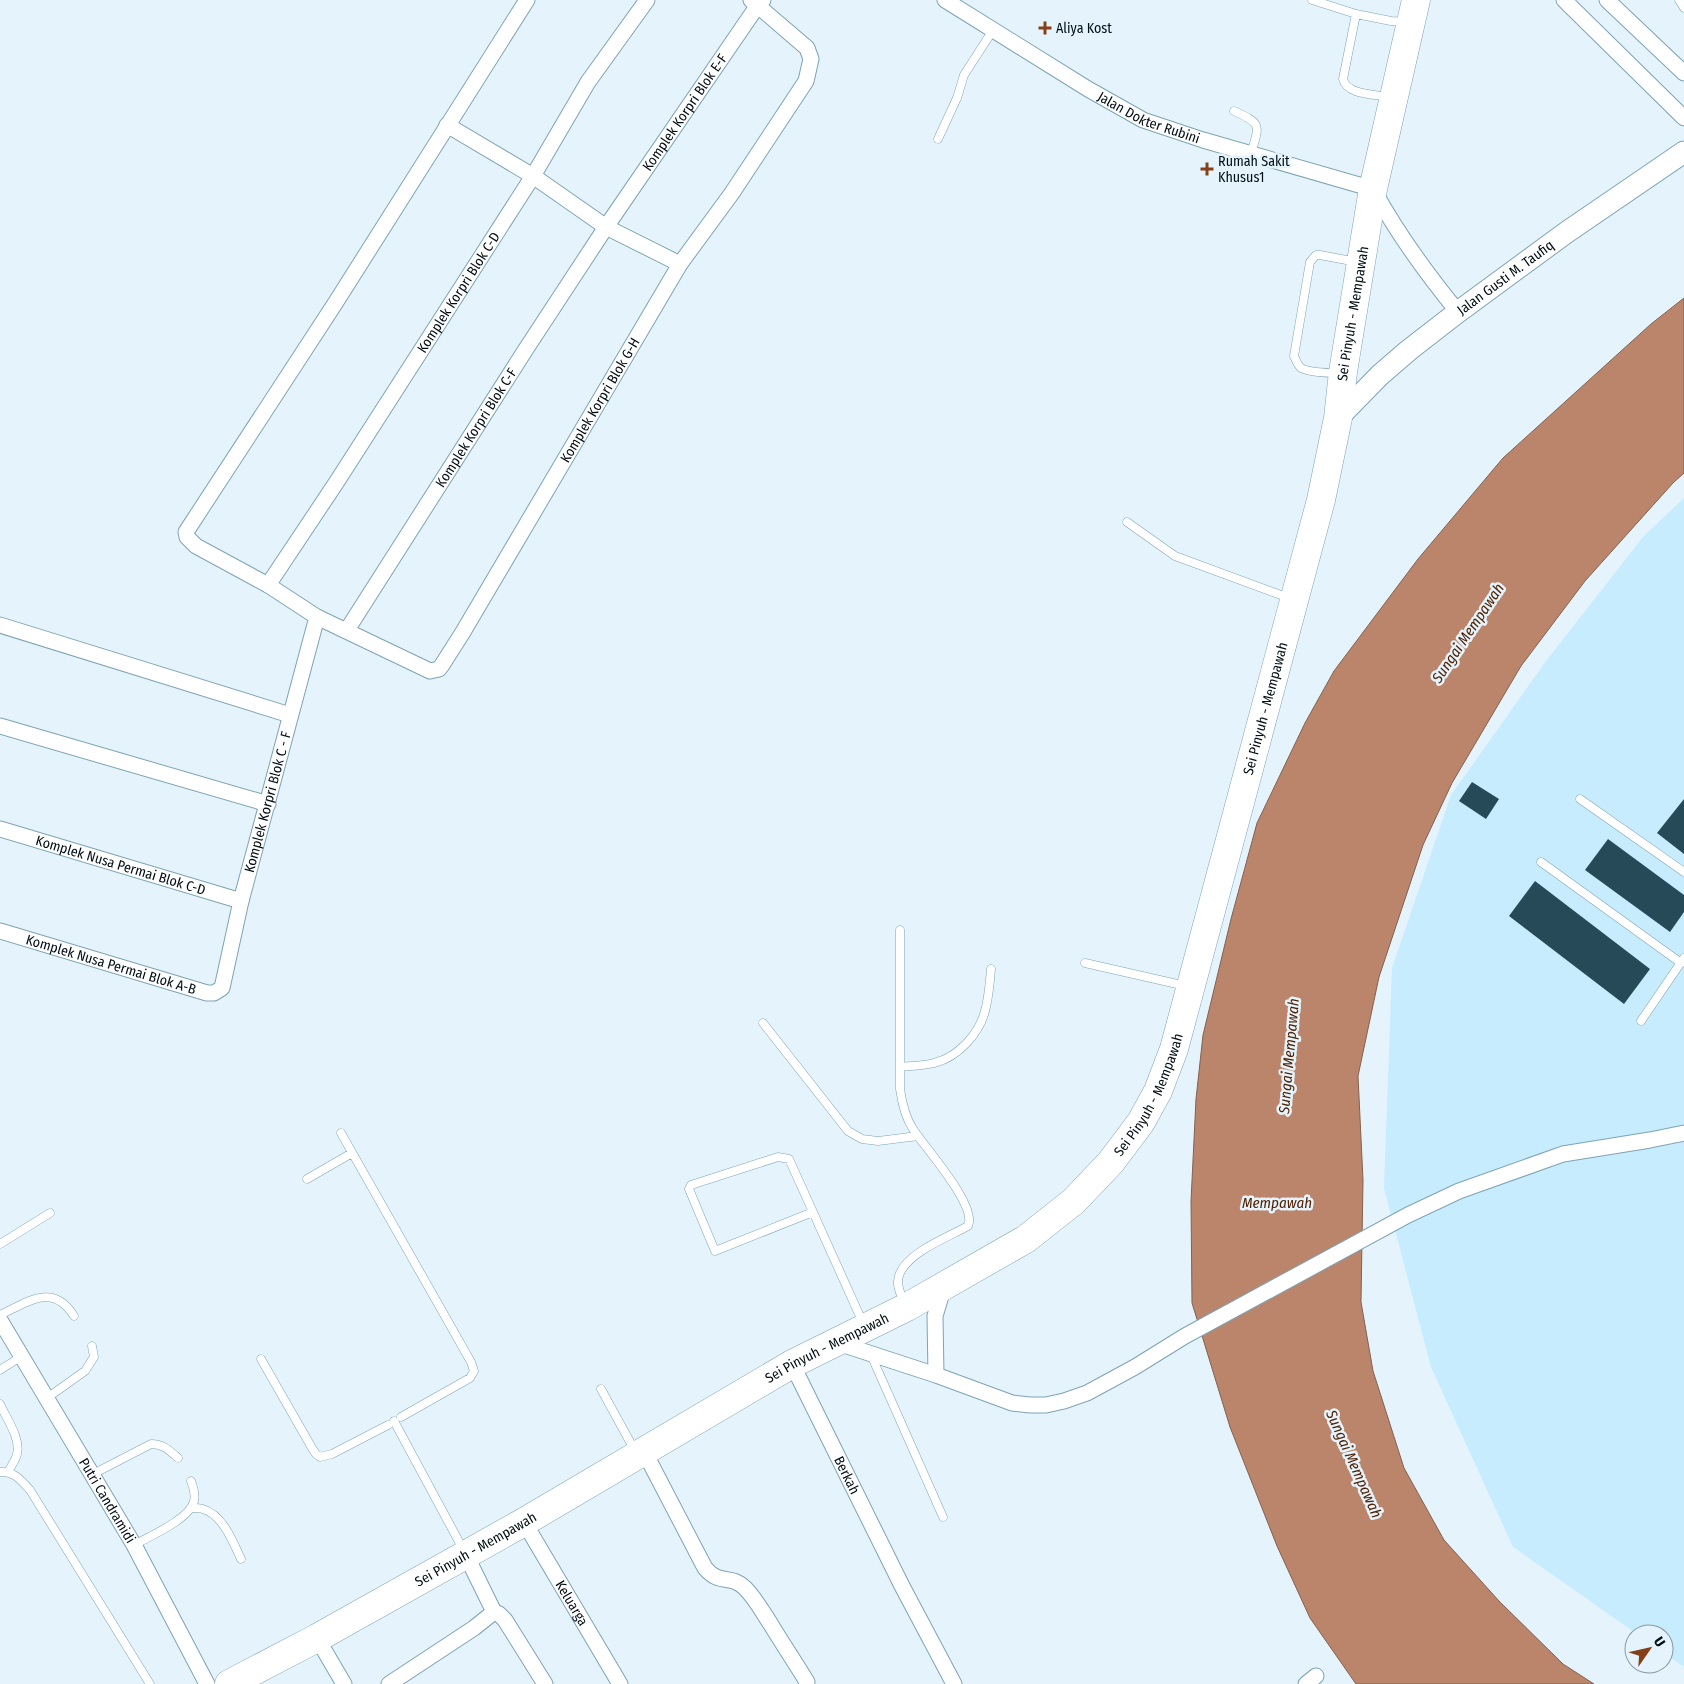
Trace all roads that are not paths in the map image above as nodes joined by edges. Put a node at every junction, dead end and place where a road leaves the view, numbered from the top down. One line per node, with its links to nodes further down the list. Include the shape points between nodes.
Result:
1 (527, 0): 17 (street)
2 (646, 0): 21 (street, Komplek Korpri Blok C-D, via 588,82)
3 (945, 0): 12 (street, Jalan Dokter Rubini)
4 (1312, 0): 10 (lane)
5 (1564, 0): 16 (street)
6 (1607, 0): 13 (street)
7 (1679, 0): 9 (lane)
8 (758, 2): 23 (street, Komplek Korpri Blok E-F); 25 (street, Komplek Korpri Blok G-H, via 807,48 811,60 806,81)
9 (1684, 8)
10 (1356, 14): 11 (lane); 14 (lane, via 1344,83 1350,90)
11 (1405, 16): 14 (highway, Sei Pinyuh - Mempawah)
12 (993, 30): 18 (lane, via 964,75); 20 (street, Jalan Dokter Rubini, via 1143,120)
13 (1684, 73)
14 (1393, 98): 22 (highway, Sei Pinyuh - Mempawah)
15 (1234, 112): 20 (lane, via 1255,123 1257,130)
16 (1684, 118)
17 (447, 125): 21 (street); 30 (street, via 186,532 187,538 196,546)
18 (938, 139)
19 (1684, 152): 26 (main road, Jalan Gusti M. Taufiq)
20 (1251, 154): 22 (street, Jalan Dokter Rubini)
21 (533, 176): 23 (street); 30 (street, Komplek Korpri Blok C-D)
22 (1373, 189): 24 (highway, Sei Pinyuh - Mempawah); 26 (street, via 1388,217)
23 (606, 226): 25 (street); 34 (street, Komplek Korpri Blok C-F)
24 (1354, 261): 27 (highway, Sei Pinyuh - Mempawah); 27 (lane, via 1320,255 1310,262 1294,356 1304,369)
25 (680, 264): 34 (street, Komplek Korpri Blok G-H, via 442,665 430,671)
26 (1458, 312): 28 (main road, Jalan Gusti M. Taufiq, via 1380,375)
27 (1330, 372): 28 (highway, Sei Pinyuh - Mempawah)
28 (1338, 418): 31 (highway, Sei Pinyuh - Mempawah, via 1321,500)
29 (1127, 522): 31 (lane, via 1175,556)
30 (268, 585): 32 (street)
31 (1293, 600): 49 (highway, Sei Pinyuh - Mempawah)
32 (317, 617): 34 (street); 35 (street, Komplek Korpri Blok C - F)
33 (0, 625): 35 (street)
34 (347, 630)
35 (290, 714): 38 (street, Komplek Korpri Blok C - F)
36 (0, 726): 38 (street)
37 (1580, 799): 41 (lane)
38 (268, 804): 42 (street, Komplek Korpri Blok C - F)
39 (0, 829): 42 (street, Komplek Nusa Permai Blok C-D)
40 (1541, 862): 45 (lane)
41 (1684, 872)
42 (241, 901): 48 (street, Komplek Korpri Blok C - F)
43 (900, 930): 52 (lane)
44 (0, 931): 48 (street, Komplek Nusa Permai Blok A-B, via 207,993)
45 (1682, 961): 50 (lane)
46 (1085, 963): 49 (lane)
47 (991, 969): 52 (lane, via 986,1009 978,1027 959,1051 933,1064)
48 (222, 988)
49 (1191, 988): 61 (highway, Sei Pinyuh - Mempawah, via 1158,1092 1141,1122 1111,1162 1074,1201 1026,1239)
50 (1641, 1021)
51 (763, 1023): 55 (lane, via 848,1131 862,1139 878,1141)
52 (900, 1067): 55 (lane, via 904,1109)
53 (341, 1133): 56 (lane)
54 (1684, 1133): 72 (street, via 1563,1154 1459,1191 1408,1215 1185,1336 1087,1393 1064,1401 1030,1406 1012,1403)
55 (918, 1136): 62 (lane, via 961,1196 970,1221 968,1226 915,1255 900,1272 898,1282)
56 (352, 1153): 57 (lane); 76 (lane, via 474,1371 470,1378)
57 (307, 1179)
58 (813, 1212): 58 (lane, via 714,1251 689,1189 690,1185 784,1157 789,1159); 66 (lane)
59 (50, 1213): 60 (lane)
60 (0, 1244)
61 (944, 1286): 62 (highway, Sei Pinyuh - Mempawah); 72 (street, via 935,1316)
62 (907, 1307): 66 (highway, Sei Pinyuh - Mempawah)
63 (0, 1315): 64 (lane, via 37,1297 49,1296 68,1306)
64 (74, 1316)
65 (0, 1320): 68 (street, Putri Candramidi)
66 (867, 1340): 70 (highway, Sei Pinyuh - Mempawah, via 835,1342); 72 (street); 83 (lane)
67 (92, 1346): 74 (lane, via 94,1356 85,1371)
68 (22, 1356): 71 (lane); 74 (street, Putri Candramidi)
69 (261, 1359): 86 (lane, via 320,1457 391,1423)
70 (792, 1364): 77 (highway, Sei Pinyuh - Mempawah); 98 (street, Berkah)
71 (0, 1370)
72 (936, 1375)
73 (601, 1389): 77 (lane)
74 (47, 1398): 80 (street, Putri Candramidi)
75 (0, 1404): 79 (lane, via 18,1448)
76 (402, 1417)
77 (641, 1453): 84 (highway, Sei Pinyuh - Mempawah); 90 (street, via 705,1568 718,1579 735,1581 745,1587)
78 (178, 1458): 80 (lane, via 165,1446 151,1444)
79 (4, 1472): 91 (lane, via 19,1477 30,1490)
80 (93, 1474): 85 (street, Putri Candramidi)
81 (191, 1481): 82 (lane, via 195,1493)
82 (191, 1508): 85 (lane, via 185,1516); 87 (lane, via 204,1509 215,1516 227,1530)
83 (943, 1517)
84 (524, 1522): 86 (highway, Sei Pinyuh - Mempawah); 97 (street, Keluarga)
85 (134, 1545): 92 (street, Putri Candramidi)
86 (466, 1555): 88 (street); 89 (highway, Sei Pinyuh - Mempawah)
87 (242, 1559)
88 (494, 1612): 95 (street); 96 (street, via 506,1620)
89 (318, 1638): 93 (highway, Sei Pinyuh - Mempawah); 94 (street)
90 (807, 1682)
91 (150, 1684)
92 (207, 1684)
93 (228, 1684)
94 (344, 1684)
95 (389, 1684)
96 (545, 1684)
97 (620, 1684)
98 (954, 1684)

